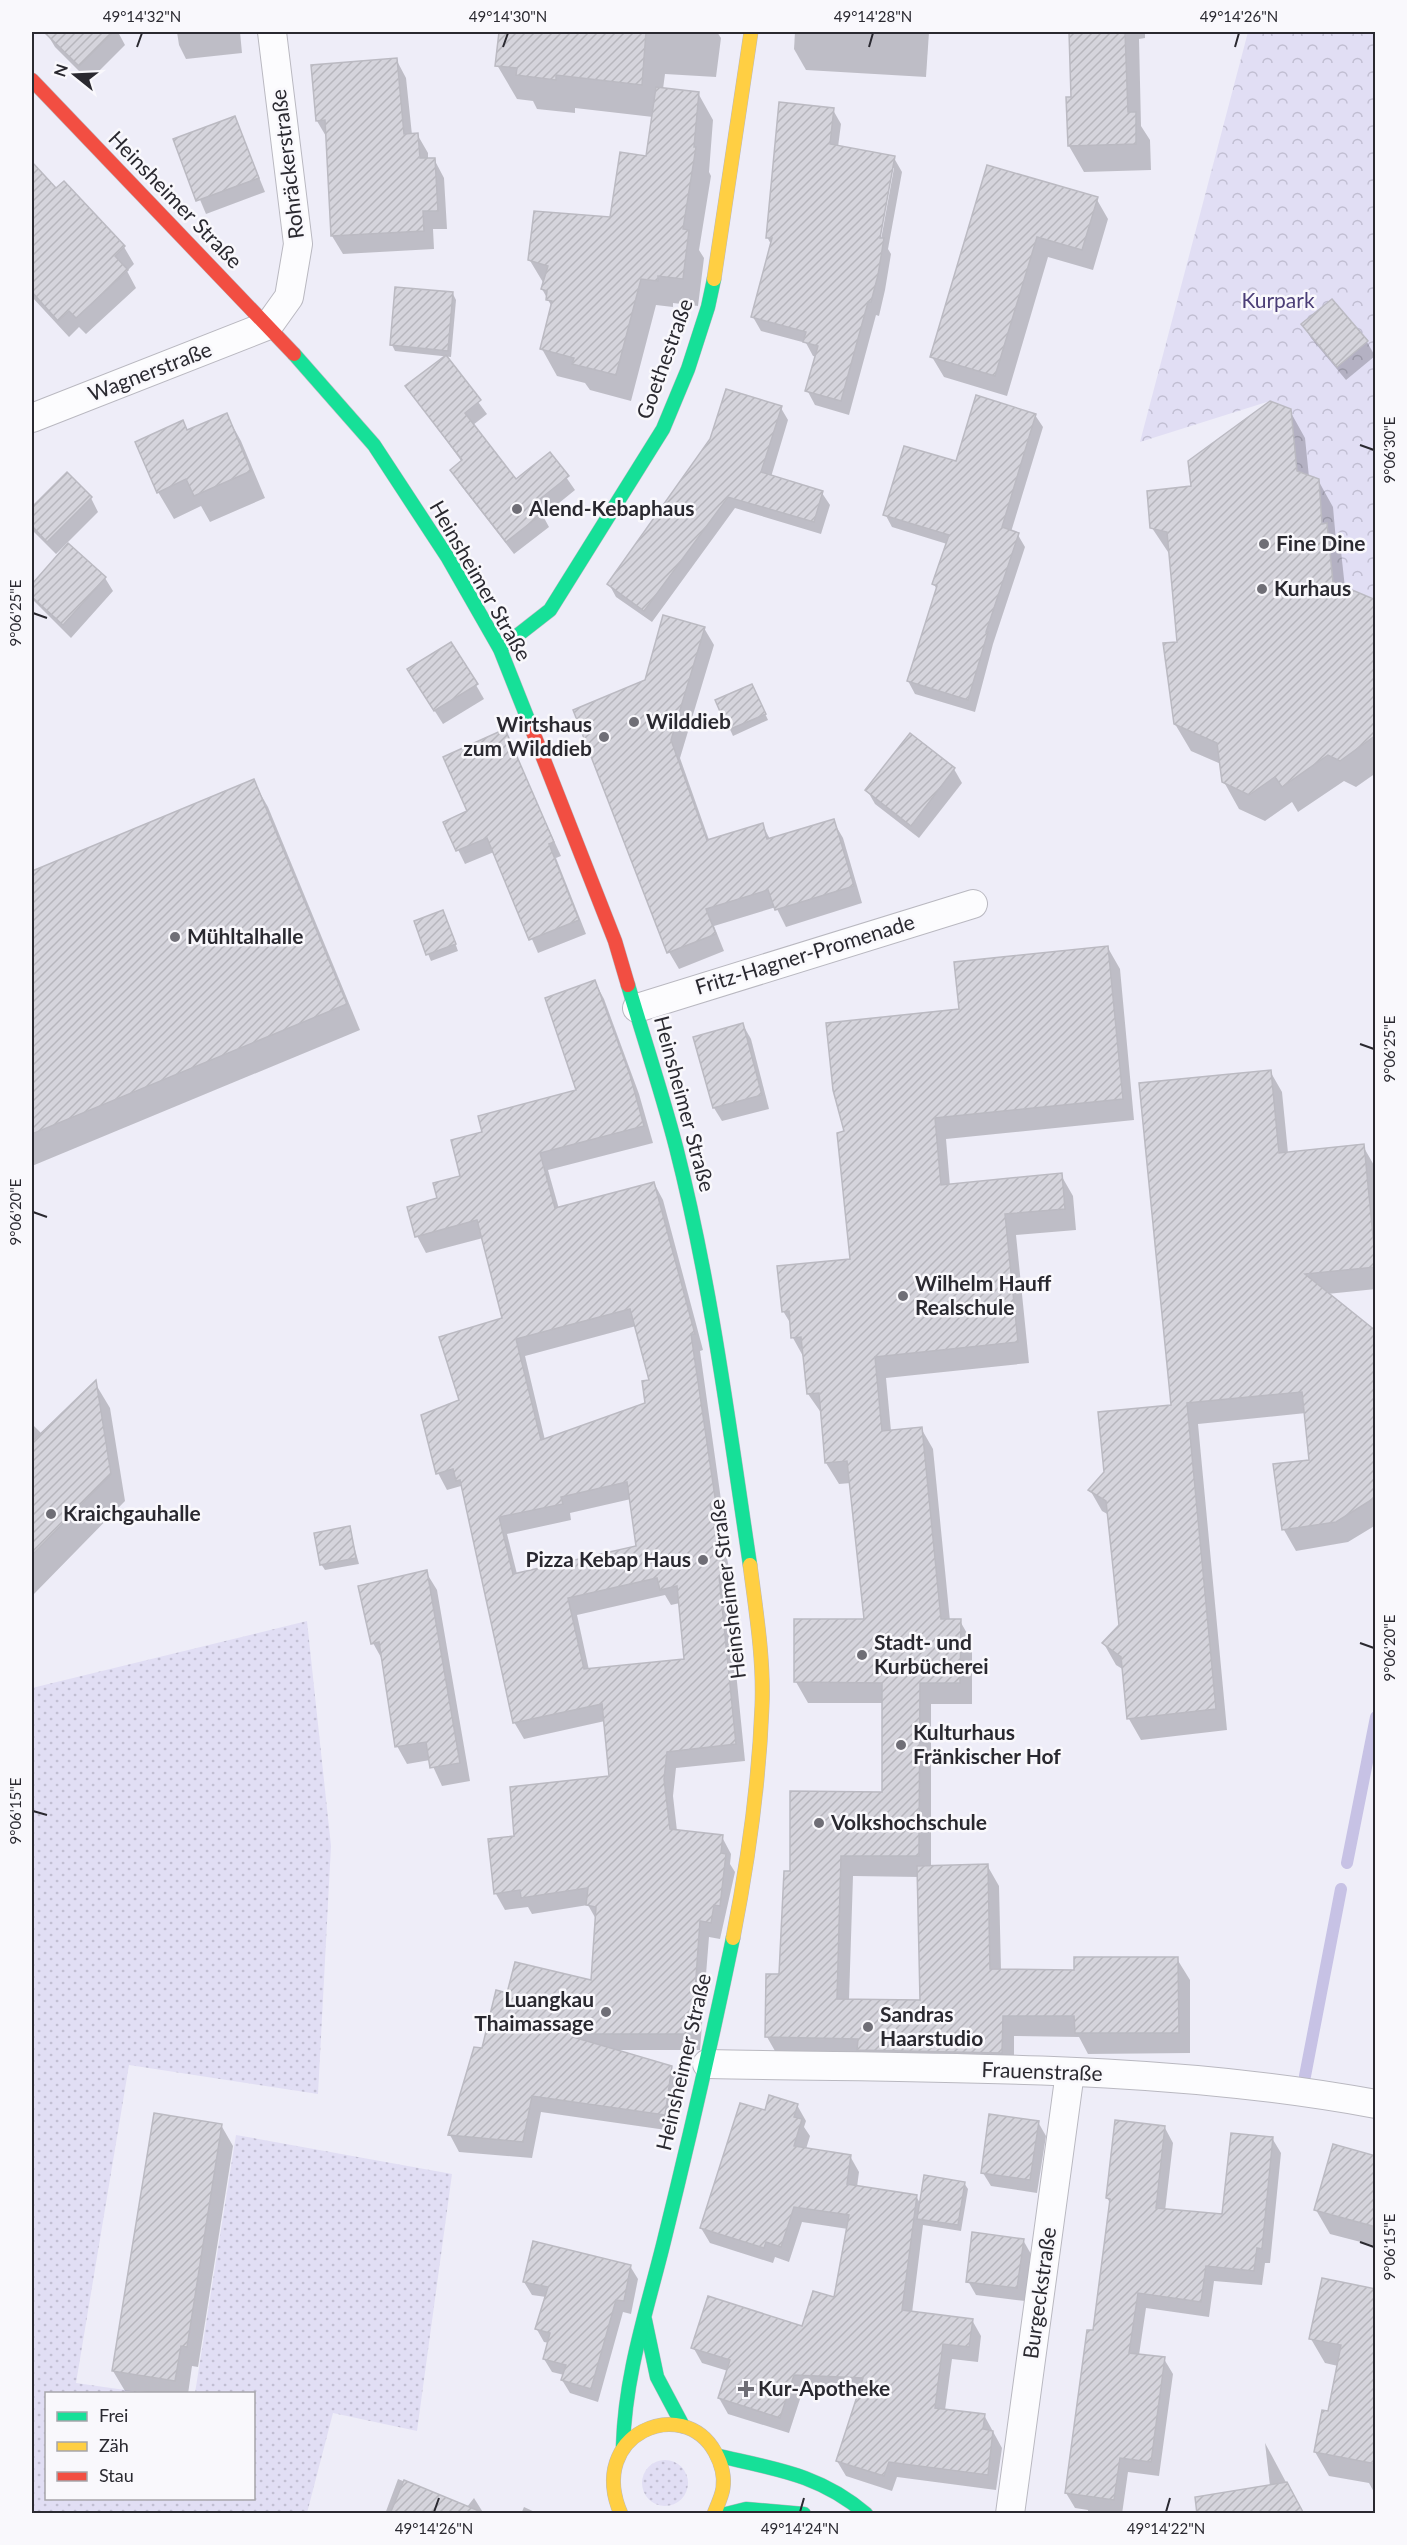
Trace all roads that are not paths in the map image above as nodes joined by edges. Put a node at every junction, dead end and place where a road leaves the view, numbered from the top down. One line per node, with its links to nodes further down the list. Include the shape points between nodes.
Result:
1 (272, 32): 4 (street, Rohräckerstraße, via 298,244 289,297)
2 (751, 32): 6 (street, Goethestraße, via 721,243 708,307 688,369 663,429 550,610)
3 (32, 80): 4 (street, Heinsheimer Straße, via 199,257)
4 (269, 325): 5 (street, Wagnerstraße); 6 (street, Heinsheimer Straße, via 374,445 448,558)
5 (32, 418)
6 (500, 649): 8 (street, Heinsheimer Straße, via 615,941)
7 (973, 904): 8 (street, Fritz-Hagner-Promenade)
8 (637, 1008): 9 (street, Heinsheimer Straße, via 676,1147 702,1265 756,1610 762,1705 748,1864)
9 (707, 2064): 10 (street, Frauenstraße); 12 (street, Heinsheimer Straße)
10 (1070, 2072): 11 (street, Frauenstraße, via 1218,2082); 22 (street, Burgeckstraße)
11 (1376, 2104)
12 (645, 2318): 13 (street, Heinsheimer Straße, via 657,2377); 14 (street, Heinsheimer Straße, via 634,2344 627,2380)
13 (683, 2426): 14 (street, via 650,2427); 15 (street, via 698,2432)
14 (623, 2446): 16 (street, Heinsheimer Straße, via 614,2463 611,2482)
15 (719, 2456): 18 (street, via 725,2487); 21 (street, via 801,2475 843,2494)
16 (618, 2507): 17 (street, Heinsheimer Straße)
17 (607, 2514)
18 (714, 2514)
19 (726, 2514): 20 (street, via 746,2509)
20 (804, 2514)
21 (866, 2514)
22 (1010, 2514)

